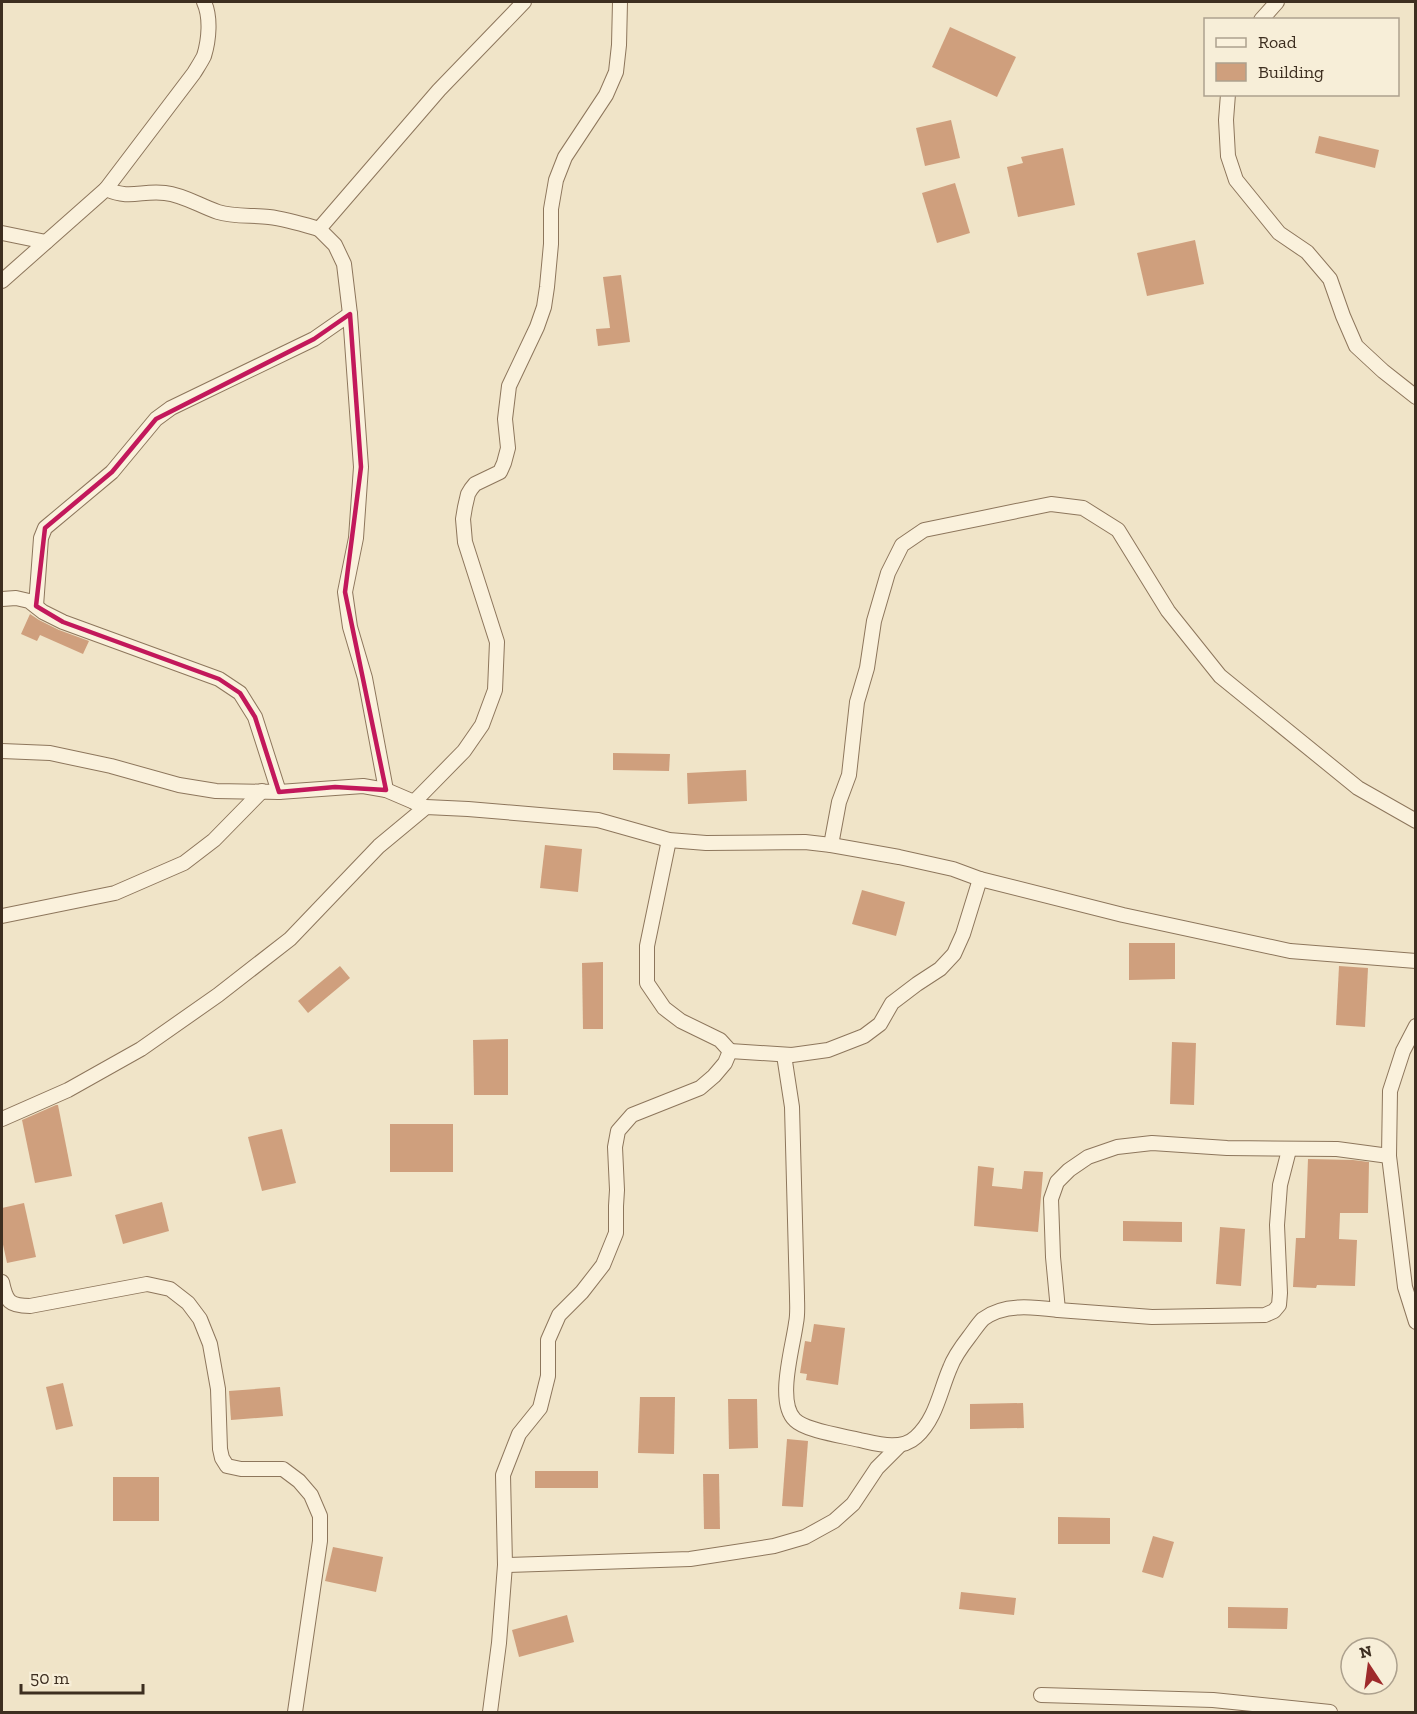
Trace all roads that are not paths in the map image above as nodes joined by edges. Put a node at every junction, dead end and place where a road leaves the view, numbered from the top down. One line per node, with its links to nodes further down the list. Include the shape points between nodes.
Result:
1 (204, 2): 7 (street, via 208,9 208,33 204,56)
2 (524, 2): 8 (street, via 439,90)
3 (620, 2): 20 (street, via 616,72 606,95 565,157 556,180 545,297 537,327 509,386 505,418 508,448 504,463 500,472 475,484 465,507 465,542 497,642 495,690 482,725)
4 (1277, 2): 5 (street)
5 (1264, 18)
6 (1228, 96): 13 (street, via 1228,156 1236,180 1279,233 1308,252 1330,279 1356,346)
7 (106, 189): 8 (street, via 124,195 180,196 220,213 271,217); 10 (street)
8 (319, 229): 12 (street, via 335,245 344,264)
9 (2, 233): 10 (street)
10 (46, 242): 11 (street)
11 (2, 281)
12 (350, 314): 15 (street, via 314,339 171,408 156,419 112,472 45,528); 17 (street, via 361,467 356,538 345,592)
13 (1416, 398)
14 (2, 599): 15 (street, via 16,598)
15 (36, 606): 19 (street, via 63,622 219,679 240,693 255,717)
16 (2, 751): 18 (street, via 50,753 216,791)
17 (386, 790): 19 (street, via 363,786); 20 (street)
18 (262, 791): 19 (street); 25 (street, via 214,840 184,863 115,893)
19 (279, 792)
20 (420, 804): 22 (street, via 598,820); 30 (street, via 290,939 218,995 141,1049)
21 (1416, 821): 23 (street, via 1358,788 1220,676 1168,611 1118,530 1083,508 1051,504 924,530 902,545 888,573 874,621 857,702 849,775 839,802)
22 (669, 840): 23 (street, via 805,842); 28 (street, via 647,946 647,982 664,1008 681,1022 720,1040)
23 (831, 846): 24 (street, via 953,869)
24 (980, 879): 26 (street, via 1290,951); 29 (street, via 954,954 940,969 892,1003 880,1024 864,1036 828,1050)
25 (2, 916)
26 (1416, 961)
27 (1416, 1026): 32 (street, via 1390,1091)
28 (730, 1052): 29 (street); 37 (street, via 719,1070 700,1088 632,1115 618,1131 616,1233 603,1265 559,1315 548,1340 548,1376 540,1408 519,1434 503,1475)
29 (784, 1055): 36 (street, via 792,1107 797,1296 786,1392 788,1410 796,1421 816,1430)
30 (2, 1119)
31 (1289, 1150): 32 (street, via 1337,1149); 34 (street, via 1152,1143 1117,1147 1088,1157 1069,1170 1057,1182 1051,1199); 34 (street, via 1280,1185 1280,1293 1274,1311 1265,1316 1152,1317)
32 (1389, 1156): 35 (street, via 1405,1287)
33 (2, 1282): 39 (street, via 5,1296 18,1306 147,1284 170,1288 200,1320 210,1344 218,1389 222,1458 227,1466 241,1469 283,1469 311,1495 320,1516 319,1550)
34 (1058, 1310): 36 (street, via 1028,1307 1003,1310 983,1319 950,1367 930,1420 916,1438)
35 (1416, 1322)
36 (900, 1445): 37 (street, via 877,1467 853,1504 834,1521 805,1537 774,1546 690,1559)
37 (505, 1565): 40 (street)
38 (1041, 1695): 41 (street, via 1213,1700)
39 (295, 1713)
40 (490, 1713)
41 (1330, 1713)

